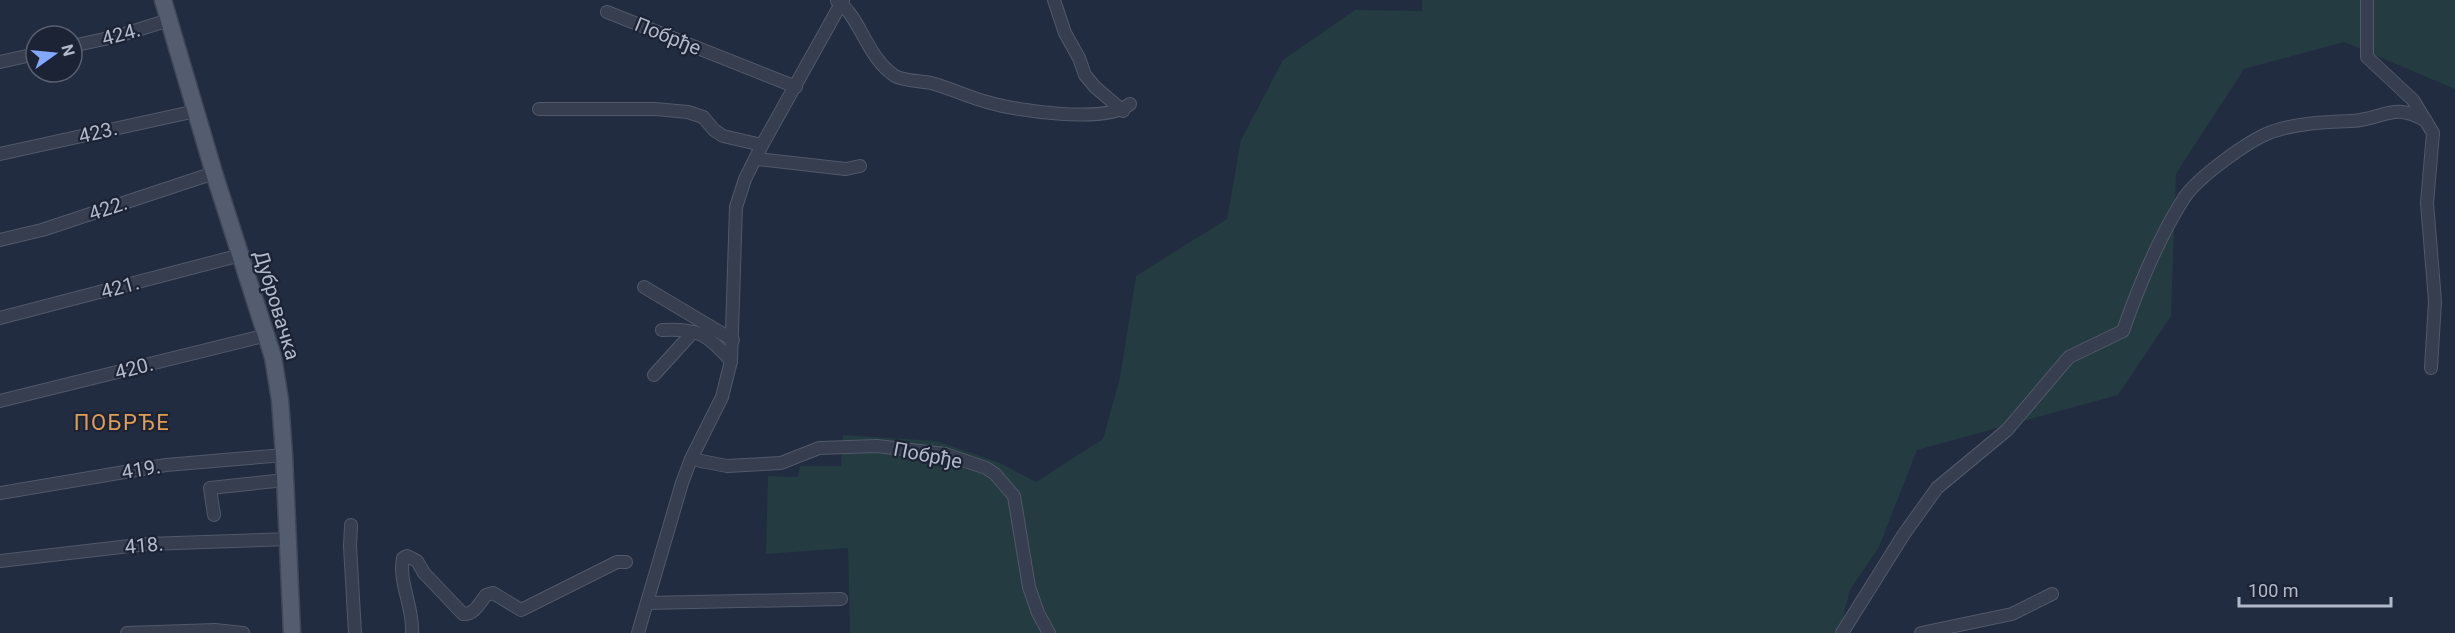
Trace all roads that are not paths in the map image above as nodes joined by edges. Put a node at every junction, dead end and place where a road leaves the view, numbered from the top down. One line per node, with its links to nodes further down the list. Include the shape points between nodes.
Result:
1 (163, 0): 6 (main road, Дубровачка)
2 (1054, 0): 4 (street, via 1085,75 1095,87 1126,107 1084,115 1023,110 897,77 873,55)
3 (2367, 0): 13 (street, via 2367,57 2413,100)
4 (840, 1): 10 (street)
5 (607, 12): 10 (street, Побрђе)
6 (169, 21): 7 (street, 424.); 12 (main road, Дубровачка)
7 (84, 43)
8 (24, 57): 9 (street)
9 (0, 62)
10 (796, 87): 14 (street)
11 (540, 109): 14 (street, via 688,112 703,117 723,136)
12 (196, 111): 15 (street, 423.); 18 (main road, Дубровачка)
13 (2426, 122): 28 (street, via 2433,133 2427,203 2435,301); 50 (street, via 2412,113 2390,111 2357,121 2298,125 2248,144 2212,171 2185,196 2140,284 2123,331 2069,357 2007,430 1937,488)
14 (762, 145): 16 (street)
15 (0, 154)
16 (757, 159): 17 (street, via 846,169); 26 (street, via 736,207)
17 (860, 166)
18 (214, 173): 19 (street, 422., via 42,230); 20 (main road, Дубровачка)
19 (0, 240)
20 (241, 255): 22 (street, 421.); 25 (main road, Дубровачка)
21 (644, 287): 26 (street)
22 (0, 318)
23 (662, 330): 24 (street)
24 (693, 332): 27 (street, via 708,337); 29 (street)
25 (267, 335): 30 (street, 420.); 31 (main road, Дубровачка, via 277,381)
26 (733, 340): 27 (street)
27 (731, 361): 32 (street, via 722,397)
28 (2431, 368)
29 (654, 375)
30 (0, 401)
31 (284, 455): 33 (main road, Дубровачка); 34 (street, 419., via 166,465)
32 (691, 459): 42 (street); 49 (street, Побрђе, via 727,466 782,463 819,448 877,446 945,454 986,468 1014,496 1029,586)
33 (285, 480): 35 (street, via 210,488); 37 (main road, Дубровачка)
34 (0, 492)
35 (214, 515)
36 (351, 525): 46 (street)
37 (288, 539): 38 (street, 418., via 147,544); 45 (main road, Дубровачка)
38 (0, 561)
39 (626, 562): 47 (street, via 617,562 521,610 493,593 486,595 469,615 462,614 417,561 407,556 402,571)
40 (2052, 594): 51 (street, via 2012,614)
41 (841, 600): 42 (street)
42 (647, 603): 48 (street)
43 (127, 633): 44 (street)
44 (243, 633)
45 (292, 633)
46 (355, 633)
47 (412, 633)
48 (638, 633)
49 (1048, 633)
50 (1842, 633)
51 (1921, 633)

